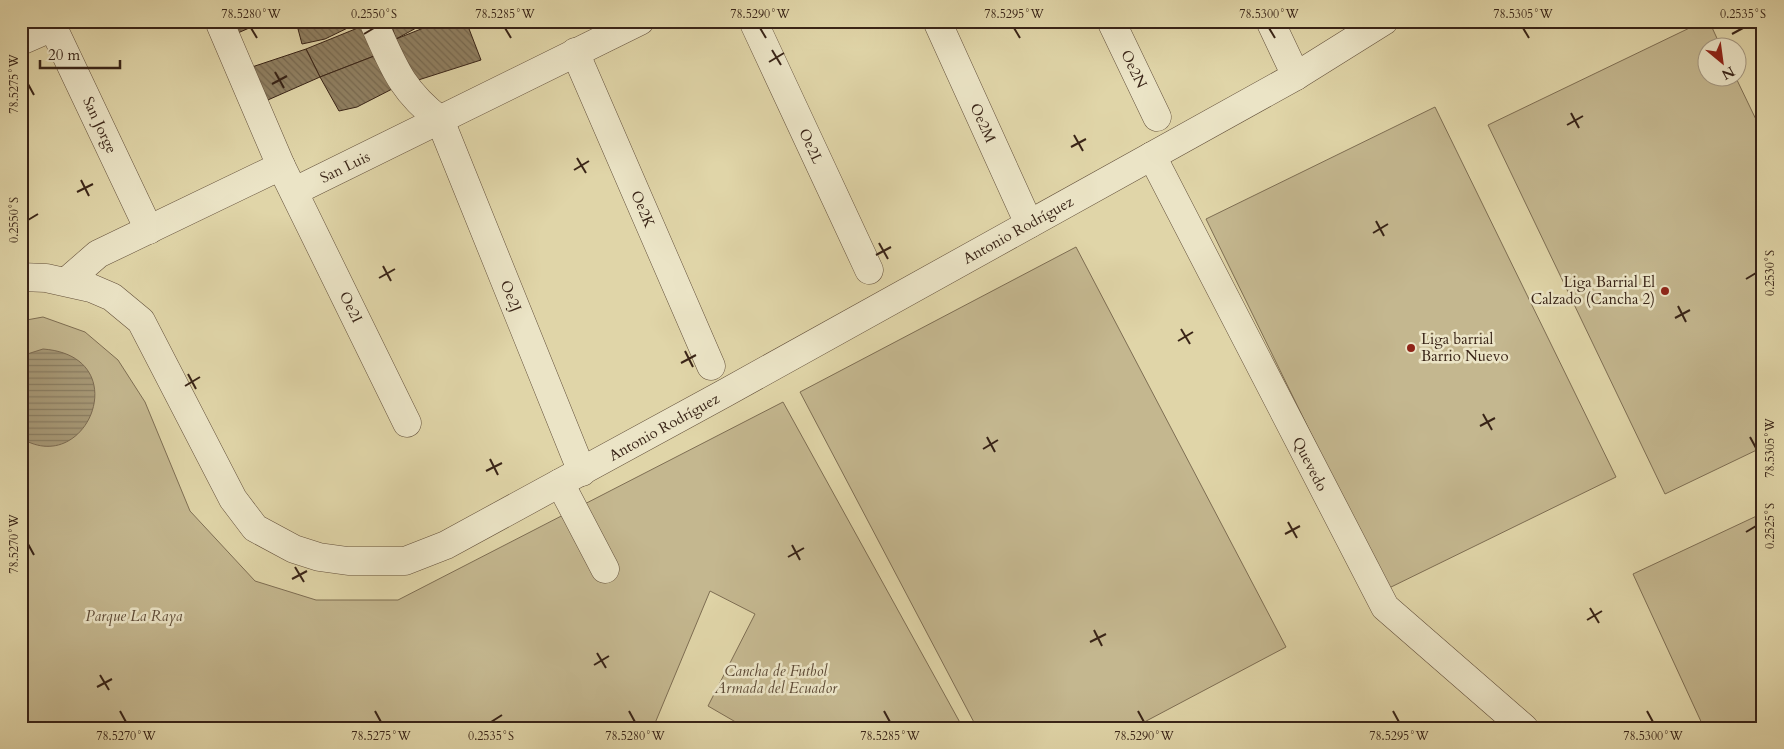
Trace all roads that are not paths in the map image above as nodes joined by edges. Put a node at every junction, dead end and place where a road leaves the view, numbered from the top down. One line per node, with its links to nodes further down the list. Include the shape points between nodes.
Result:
1 (219, 21): 16 (street)
2 (373, 21): 14 (street, via 404,85 419,104)
3 (640, 21): 11 (street, San Luis)
4 (753, 21): 20 (street, Oe2L)
5 (937, 21): 18 (street, Oe2M)
6 (1111, 21): 13 (street, Oe2N)
7 (1270, 21): 12 (street)
8 (1379, 23): 12 (street, Antonio Rodríguez)
9 (51, 24): 10 (street); 19 (street, San Jorge)
10 (21, 41)
11 (575, 52): 14 (street, San Luis); 23 (street, Oe2K)
12 (1296, 76): 15 (street, Antonio Rodríguez)
13 (1157, 117)
14 (440, 120): 17 (street, San Luis); 25 (street, Oe2J)
15 (1152, 156): 18 (street, Antonio Rodríguez); 27 (street, Quevedo, via 1385,607)
16 (282, 166): 17 (street); 19 (street)
17 (295, 191): 24 (street, Oe2I)
18 (1029, 224): 25 (street, Antonio Rodríguez)
19 (149, 230): 22 (street, via 98,254)
20 (869, 270)
21 (21, 277): 22 (street, Antonio Rodríguez)
22 (67, 281): 25 (street, Antonio Rodríguez, via 112,297 141,321 240,510 255,528 294,548 319,557 348,561 405,561 446,545)
23 (711, 366)
24 (407, 423)
25 (571, 478): 26 (street, Oe2J)
26 (605, 568)
27 (1524, 728)

